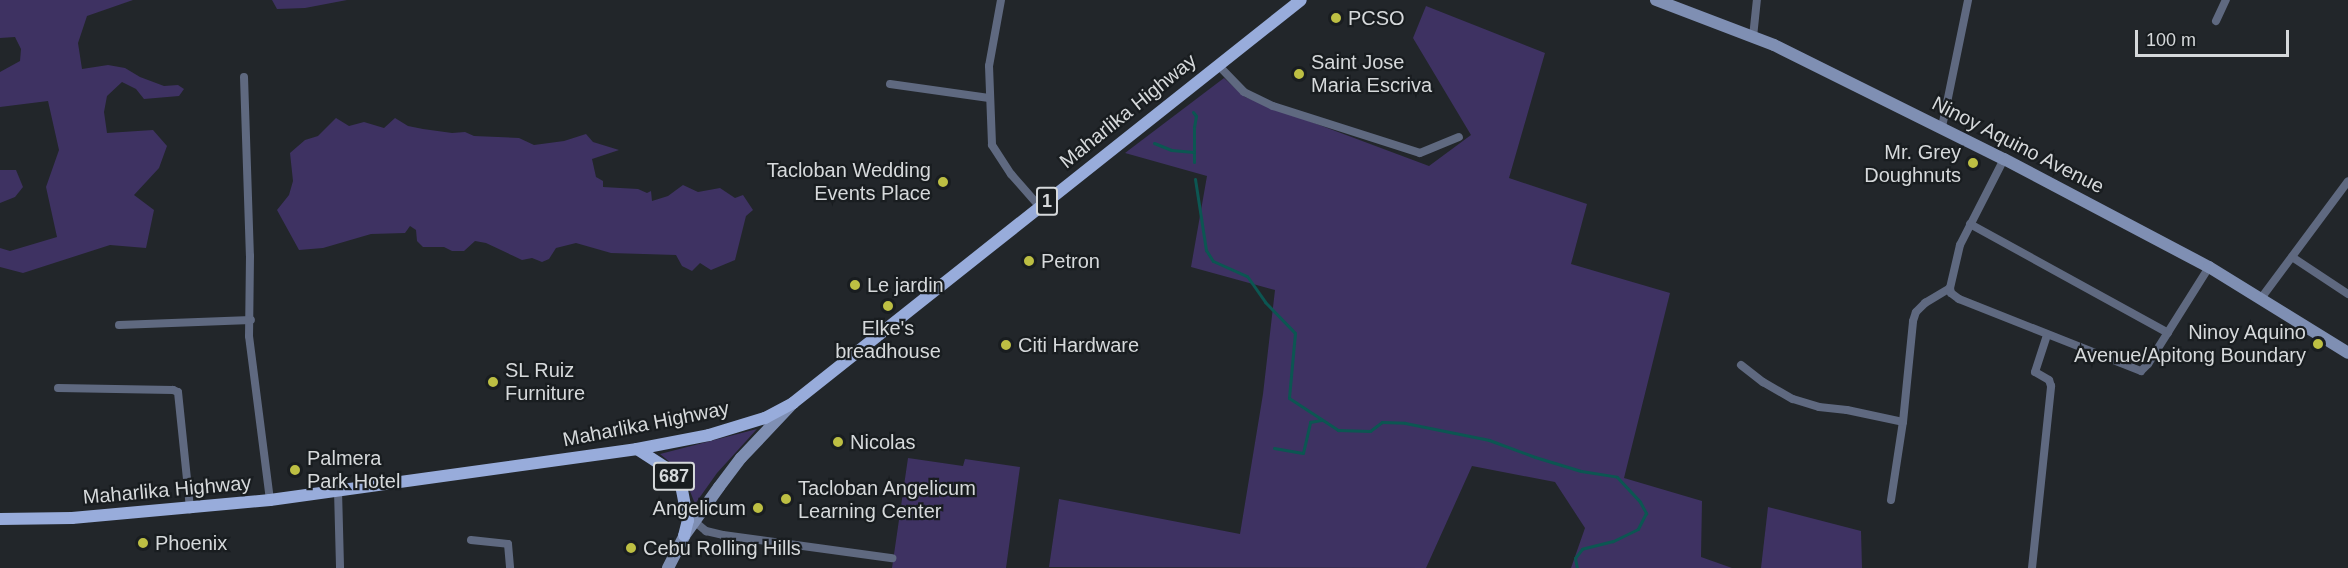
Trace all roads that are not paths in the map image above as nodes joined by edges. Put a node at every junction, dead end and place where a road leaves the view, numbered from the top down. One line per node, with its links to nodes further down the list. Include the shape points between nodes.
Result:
1 (1001, 0): 12 (street, via 989,66)
2 (1301, 0): 9 (main road, Maharlika Highway / 1)
3 (1656, 0): 8 (main road, Ninoy Aquino Avenue)
4 (1757, 0): 8 (street)
5 (1968, 0): 13 (street)
6 (2226, 0): 7 (street)
7 (2216, 21)
8 (1753, 37): 13 (main road, Ninoy Aquino Avenue)
9 (1218, 64): 14 (street, via 1244,92 1273,106 1420,153); 17 (main road, Maharlika Highway / 1)
10 (244, 77): 24 (street)
11 (890, 84): 12 (street)
12 (988, 98): 17 (street, via 993,145 1011,174)
13 (1942, 127): 15 (main road, Ninoy Aquino Avenue)
14 (1459, 137)
15 (2004, 159): 18 (street); 20 (main road, Ninoy Aquino Avenue)
16 (2348, 181): 19 (street)
17 (1040, 207): 31 (main road, Maharlika Highway / 1)
18 (1970, 224): 21 (street, via 1960,245); 26 (street)
19 (2292, 257): 22 (street); 23 (street)
20 (2209, 267): 23 (main road, Ninoy Aquino Avenue); 26 (street)
21 (1950, 288): 27 (street, via 1959,299); 32 (street, via 1916,312)
22 (2348, 294)
23 (2262, 297): 28 (main road, Ninoy Aquino Avenue)
24 (251, 320): 25 (street); 35 (street, via 249,336)
25 (119, 325)
26 (2168, 333): 27 (street, via 2141,371)
27 (2047, 334): 46 (street, via 2035,372 2049,380 2050,386)
28 (2348, 353)
29 (1741, 365): 32 (street, via 1793,399)
30 (58, 388): 37 (street, via 178,392)
31 (793, 403): 33 (main road, Maharlika Highway / 1, via 747,425); 39 (main road, 687, via 741,458)
32 (1903, 422): 36 (street)
33 (637, 449): 34 (main road, Maharlika Highway / 1); 40 (main road, 687, via 666,468 681,485 687,520)
34 (338, 490): 35 (main road, Maharlika Highway / 1); 43 (street)
35 (270, 500): 37 (main road, Maharlika Highway / 1)
36 (1891, 500)
37 (190, 509): 38 (main road, Maharlika Highway / 1)
38 (0, 519)
39 (694, 521): 40 (main road, 687); 42 (street, via 706,531 723,535)
40 (684, 536): 45 (main road, 687)
41 (471, 540): 44 (street, via 508,544)
42 (891, 558)
43 (340, 568)
44 (510, 568)
45 (668, 568)
46 (2032, 568)

